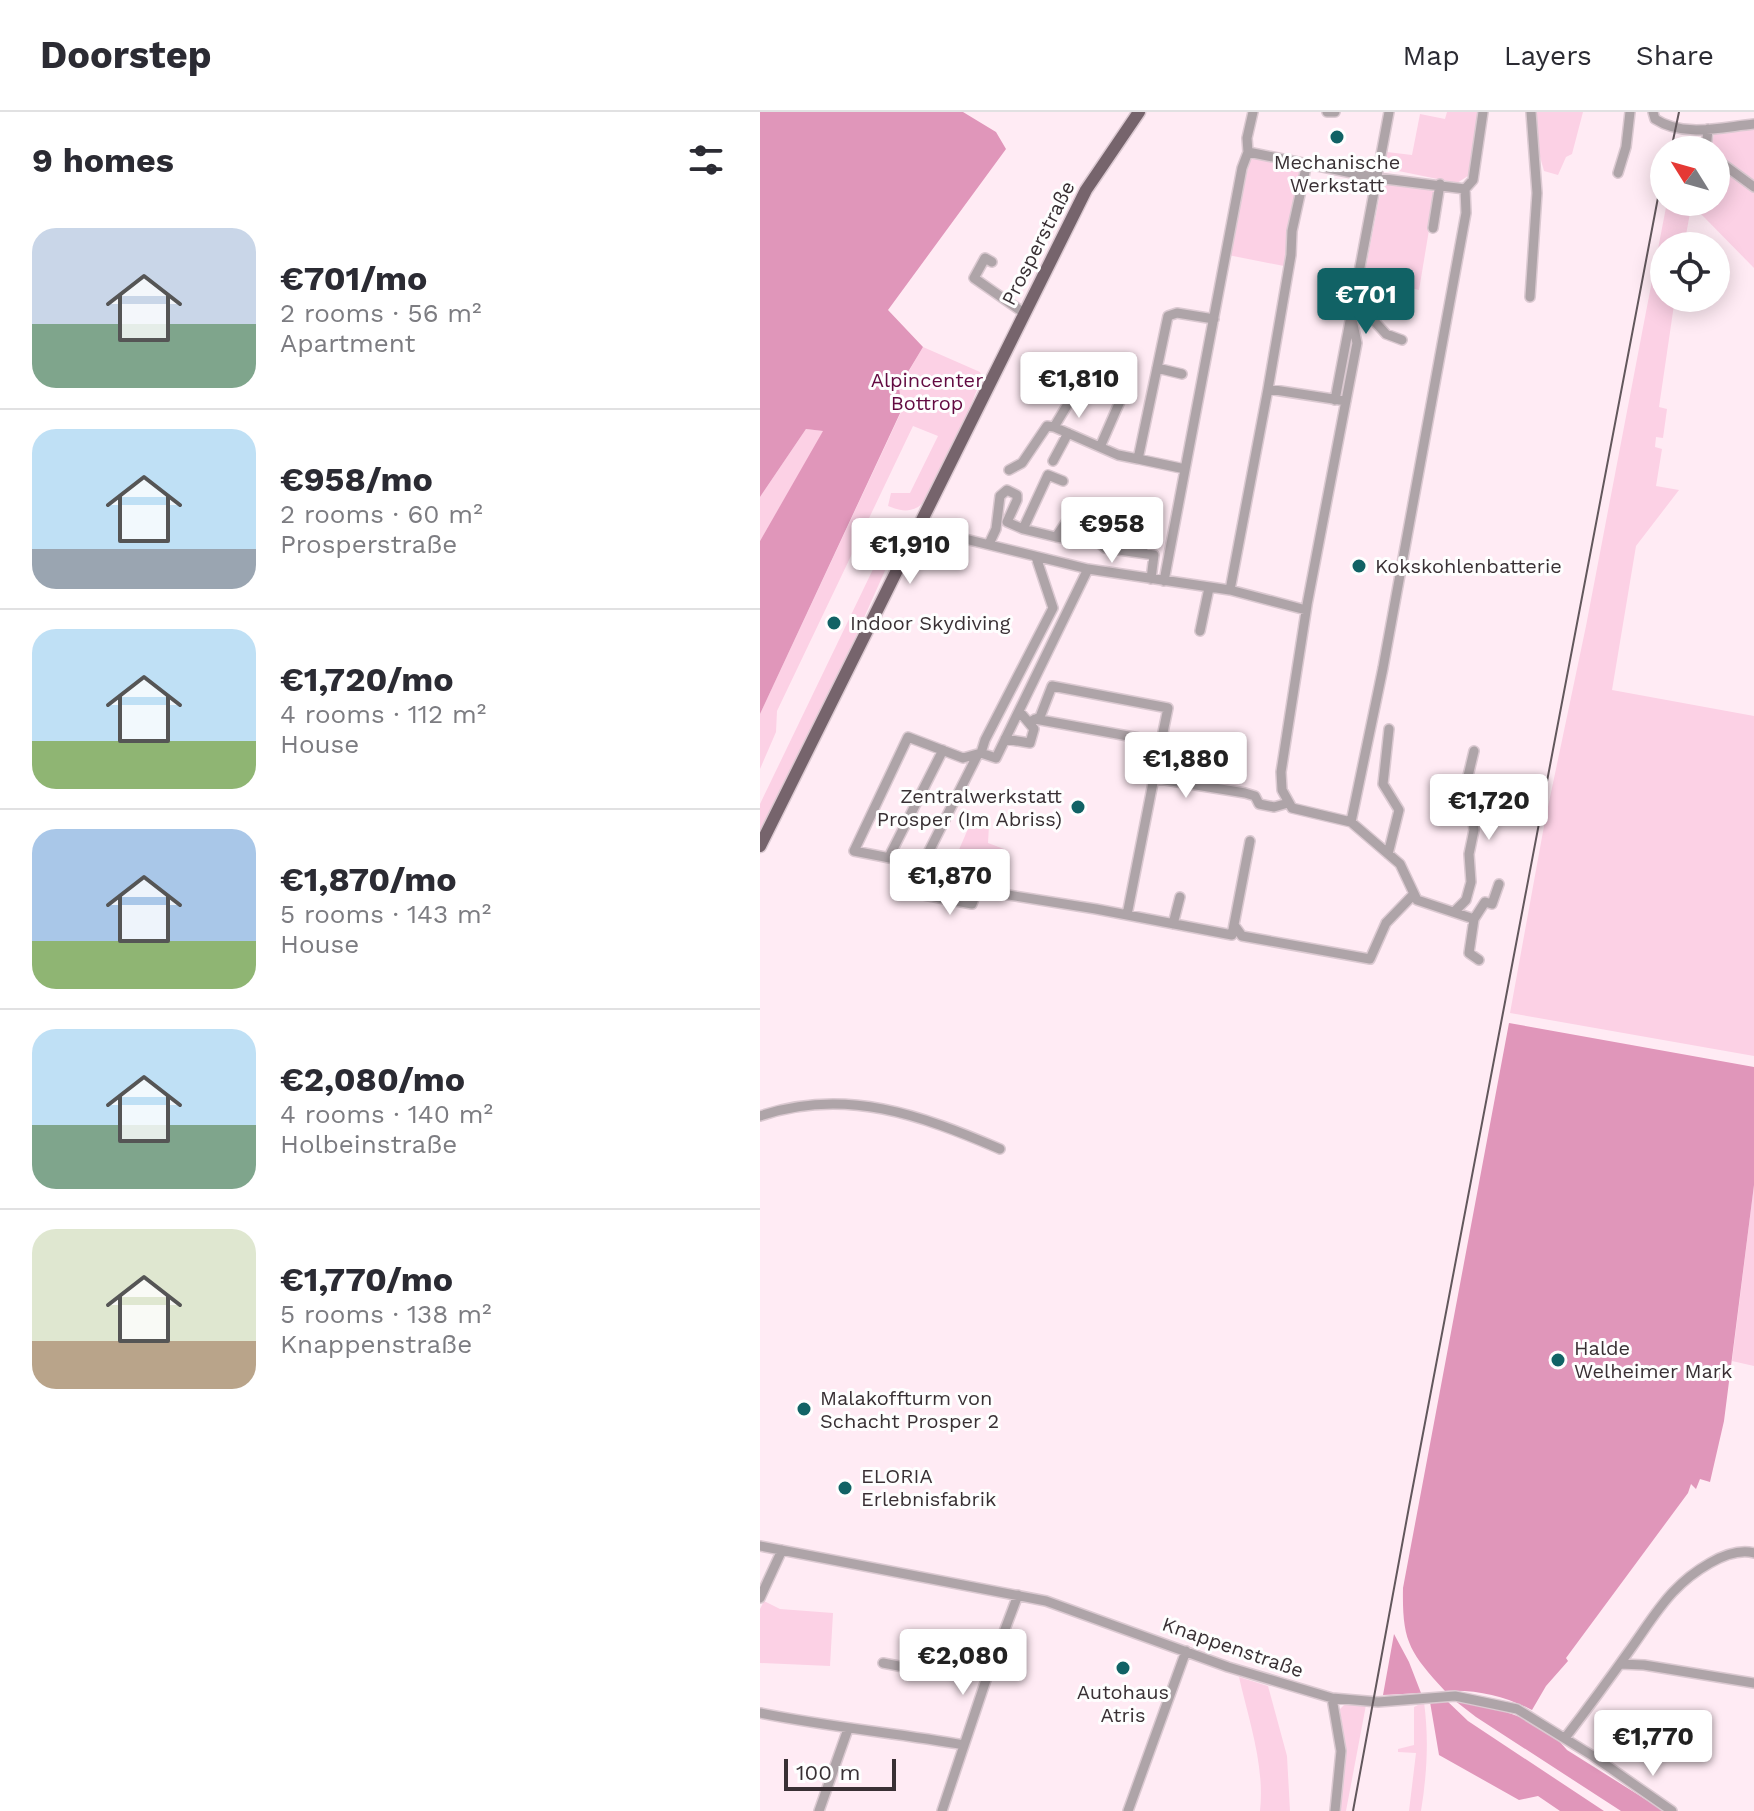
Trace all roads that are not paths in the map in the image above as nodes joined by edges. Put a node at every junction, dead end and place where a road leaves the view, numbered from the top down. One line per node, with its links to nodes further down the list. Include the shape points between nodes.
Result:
1 (1253, 112): 13 (street)
2 (1327, 112): 3 (street)
3 (1335, 112)
4 (1389, 112): 17 (street)
5 (1483, 112): 20 (street, via 1473,180)
6 (1531, 112): 23 (street, via 1537,193)
7 (1630, 112): 16 (street)
8 (1653, 113): 11 (street, via 1664,125)
9 (1132, 114): 25 (main road, Prosperstraße, via 1086,190)
10 (1754, 124): 11 (street)
11 (1708, 129): 12 (street)
12 (1707, 136)
13 (1248, 152): 14 (street); 27 (street)
14 (1307, 163): 17 (street); 33 (street)
15 (1730, 169): 19 (street)
16 (1618, 173)
17 (1377, 178): 18 (street); 24 (street)
18 (1440, 184): 20 (street); 21 (street)
19 (1754, 187)
20 (1465, 189): 69 (street, via 1466,213)
21 (1433, 228)
22 (992, 262): 25 (street, via 985,258 974,278)
23 (1530, 297)
24 (1354, 299): 26 (street); 28 (street, via 1386,334)
25 (1024, 313): 45 (main road, Prosperstraße)
26 (1351, 315): 34 (street); 35 (street, via 1357,343)
27 (1214, 319): 29 (street, via 1168,316); 41 (street)
28 (1402, 340)
29 (1157, 368): 30 (street); 39 (street)
30 (1182, 374)
31 (1073, 375): 36 (street, via 1080,384)
32 (1117, 388): 38 (street, via 1121,399)
33 (1268, 389): 34 (street); 56 (street)
34 (1335, 400): 35 (street)
35 (1346, 401): 57 (street)
36 (1054, 427): 37 (street); 42 (street, via 1047,426 1022,463)
37 (1068, 433): 38 (street); 40 (street)
38 (1100, 447): 39 (street)
39 (1138, 459): 41 (street)
40 (1053, 461)
41 (1185, 469): 54 (street)
42 (1009, 470)
43 (1063, 481): 46 (street, via 1048,475)
44 (1150, 518): 50 (street)
45 (920, 528): 49 (street); 71 (main road, Prosperstraße)
46 (1023, 529): 47 (street); 49 (street, via 1007,522 1017,500 1007,490 1000,496)
47 (1056, 537): 48 (street); 48 (street, via 1077,506 1094,516)
48 (1082, 541): 50 (street)
49 (989, 544): 51 (street)
50 (1142, 553): 53 (street, via 1154,555)
51 (1036, 557): 52 (street); 66 (street, via 1053,608)
52 (1088, 569): 53 (street); 59 (street)
53 (1151, 579): 54 (street)
54 (1164, 581): 55 (street)
55 (1209, 588): 56 (street); 58 (street)
56 (1230, 590): 57 (street, via 1306,610)
57 (1307, 602): 68 (street, via 1281,772)
58 (1200, 631)
59 (1019, 711): 60 (street); 62 (street)
60 (1032, 721): 62 (street, via 1030,743); 63 (street); 63 (street, via 1040,717 1052,686 1168,708)
61 (1389, 729): 72 (street, via 1383,784 1399,810)
62 (1005, 739): 66 (street, via 996,758)
63 (1161, 742): 67 (street)
64 (943, 750): 66 (street, via 963,758); 73 (street, via 891,853); 73 (street, via 908,737 854,851)
65 (1474, 751): 82 (street, via 1468,776 1474,830 1471,882 1466,900)
66 (980, 753): 74 (street)
67 (1153, 778): 68 (street, via 1245,793 1274,807); 83 (street)
68 (1288, 803): 69 (street)
69 (1351, 822): 72 (street)
70 (1250, 841): 86 (street)
71 (760, 846)
72 (1388, 854): 79 (street, via 1400,864)
73 (895, 859): 74 (street)
74 (920, 869): 75 (street)
75 (940, 877): 78 (street); 80 (street)
76 (1499, 884): 84 (street, via 1492,904 1485,902)
77 (897, 890): 80 (street)
78 (977, 890): 80 (street, via 972,904); 83 (street)
79 (1414, 894): 82 (street, via 1417,900); 86 (street, via 1386,923 1370,959 1242,936)
80 (932, 897)
81 (1180, 897): 85 (street)
82 (1455, 911): 84 (street)
83 (1127, 915): 85 (street)
84 (1474, 919): 87 (street, via 1469,953)
85 (1173, 924): 86 (street, via 1232,935)
86 (1234, 925)
87 (1479, 960)
88 (760, 1116): 89 (street, via 786,1107 874,1105)
89 (1000, 1149)
90 (1754, 1540): 93 (street)
91 (760, 1546): 92 (street, Knappenstraße)
92 (782, 1550): 94 (street, Knappenstraße); 95 (street)
93 (1752, 1552): 98 (street, via 1727,1556 1684,1581)
94 (1018, 1595): 96 (street, Knappenstraße); 99 (street)
95 (760, 1598)
96 (1186, 1651): 101 (street, Knappenstraße); 108 (street)
97 (883, 1663): 99 (street, via 914,1669 922,1654 933,1656 937,1664)
98 (1620, 1664): 100 (street); 104 (street)
99 (988, 1674): 105 (street)
100 (1754, 1683)
101 (1332, 1698): 104 (street, Knappenstraße, via 1378,1702 1455,1696 1517,1709); 109 (street, via 1341,1751)
102 (760, 1713): 103 (street)
103 (848, 1729): 105 (street); 106 (street)
104 (1565, 1738): 110 (street, Knappenstraße)
105 (964, 1745): 107 (street)
106 (819, 1811)
107 (942, 1811)
108 (1128, 1811)
109 (1335, 1811)
110 (1672, 1811)

